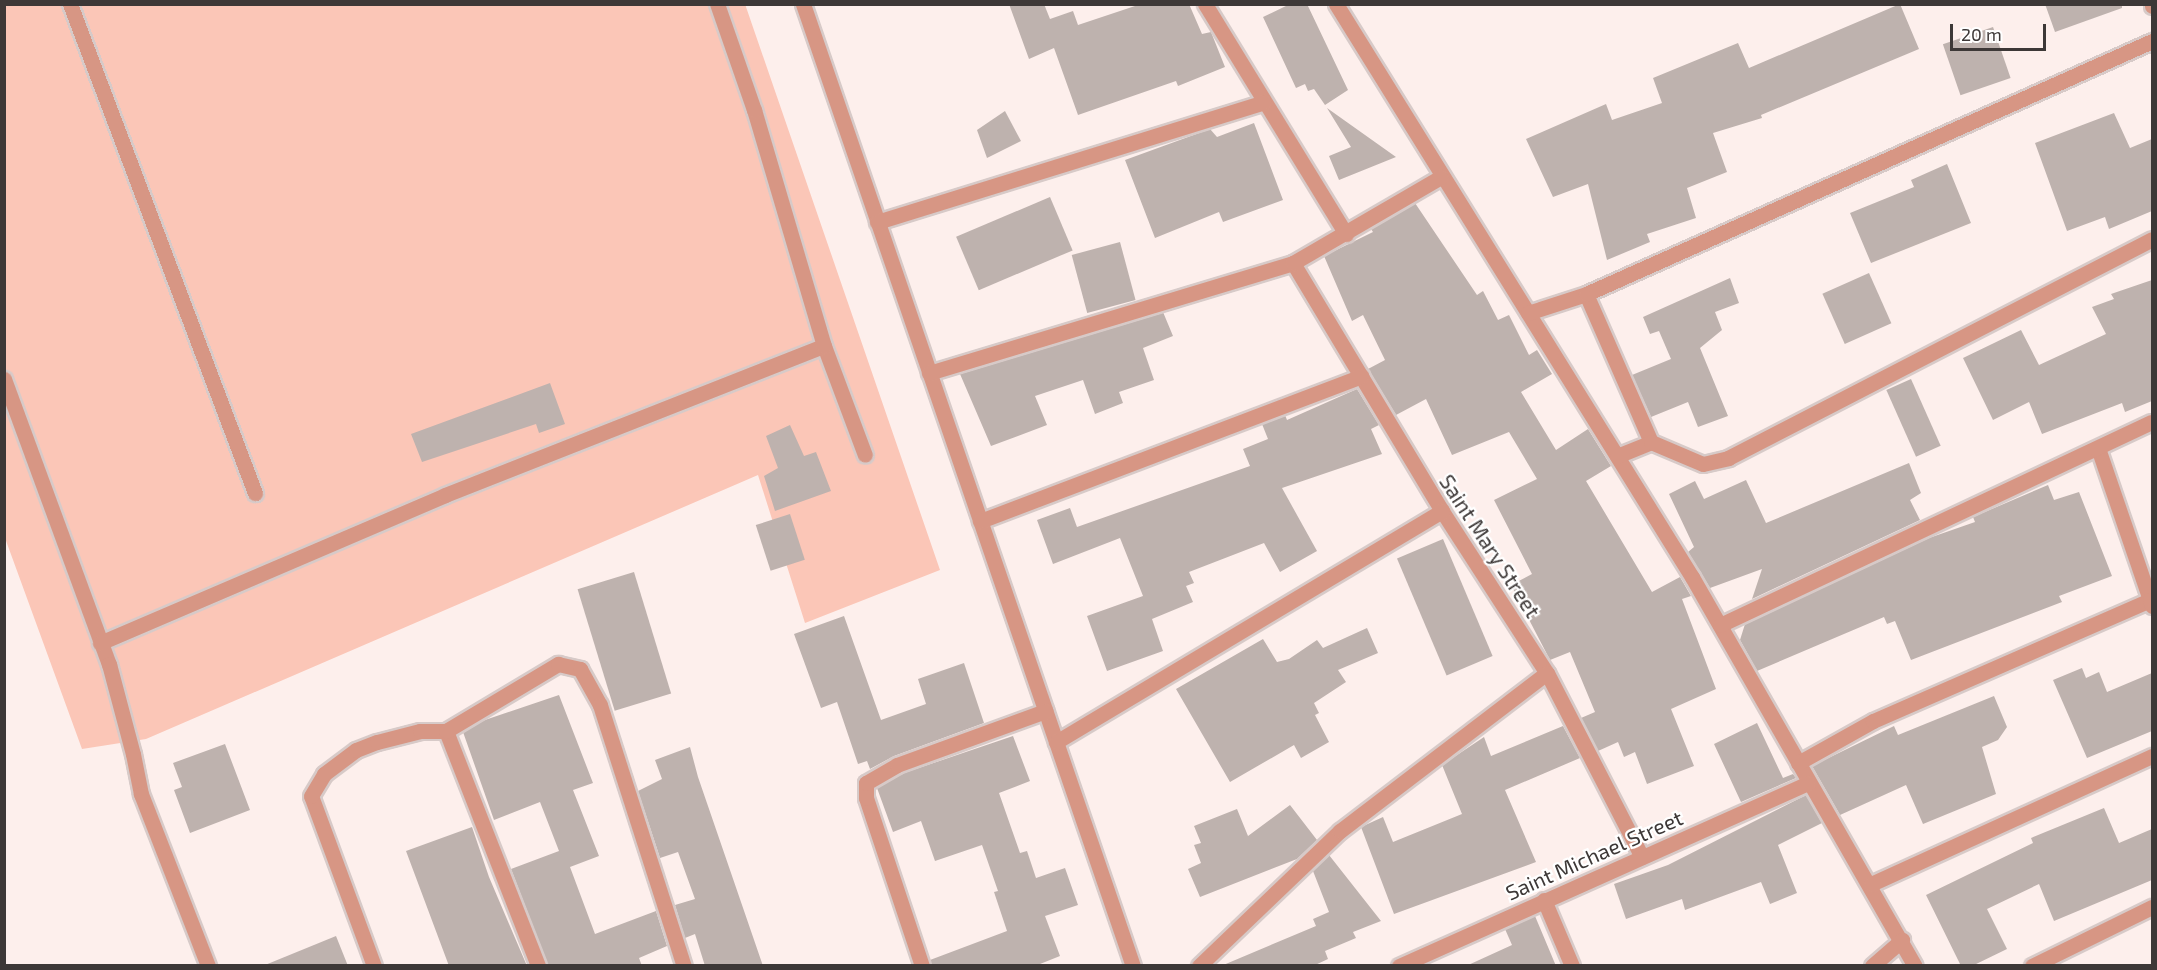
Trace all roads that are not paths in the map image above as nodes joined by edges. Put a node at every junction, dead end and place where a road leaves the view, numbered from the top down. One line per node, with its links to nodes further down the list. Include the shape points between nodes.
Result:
1 (70, 4): 24 (street)
2 (717, 4): 15 (street, via 754,110)
3 (803, 4): 9 (street)
4 (1205, 4): 7 (street)
5 (1336, 4): 8 (street)
6 (2152, 41): 13 (street)
7 (1264, 102): 9 (street); 10 (street)
8 (1441, 177): 10 (street); 14 (street)
9 (877, 222): 16 (street)
10 (1346, 234): 12 (street)
11 (2152, 239): 20 (street, via 1728,458 1703,464)
12 (1293, 262): 16 (street); 17 (street, Saint Mary Street)
13 (1586, 294): 14 (street); 20 (street)
14 (1528, 313): 23 (street)
15 (824, 346): 22 (street); 29 (street, via 445,495)
16 (929, 373): 26 (street)
17 (1361, 376): 25 (street, Saint Mary Street); 26 (street)
18 (4, 380): 29 (street)
19 (2152, 422): 21 (street)
20 (1651, 441): 23 (street)
21 (2099, 451): 27 (street); 28 (street)
22 (865, 455)
23 (1617, 456): 28 (street)
24 (255, 493)
25 (1442, 511): 30 (street, Saint Mary Street); 33 (street)
26 (980, 521): 31 (street)
27 (2151, 603): 35 (street, via 1873,721)
28 (1720, 625): 35 (street)
29 (100, 643): 42 (street, via 141,794)
30 (1547, 673): 37 (street, Saint Mary Street); 48 (street, via 1340,831)
31 (1045, 711): 33 (street); 46 (street, via 897,765 866,783 866,798)
32 (446, 731): 43 (street, via 398,735 356,750 324,774 311,796); 44 (street); 45 (street, via 558,664 580,669 600,705)
33 (1056, 742): 47 (street)
34 (2152, 756): 38 (street)
35 (1798, 762): 36 (street)
36 (1808, 783): 37 (street, Saint Michael Street); 38 (street)
37 (1642, 856): 39 (street, Saint Michael Street)
38 (1871, 884): 41 (street)
39 (1544, 900): 49 (street, Saint Michael Street); 50 (street)
40 (2152, 907): 53 (street)
41 (1902, 940): 51 (street); 52 (street)
42 (208, 966)
43 (374, 966)
44 (538, 966)
45 (684, 966)
46 (922, 966)
47 (1133, 966)
48 (1199, 966)
49 (1399, 966)
50 (1572, 966)
51 (1872, 966)
52 (1915, 966)
53 (2032, 966)

